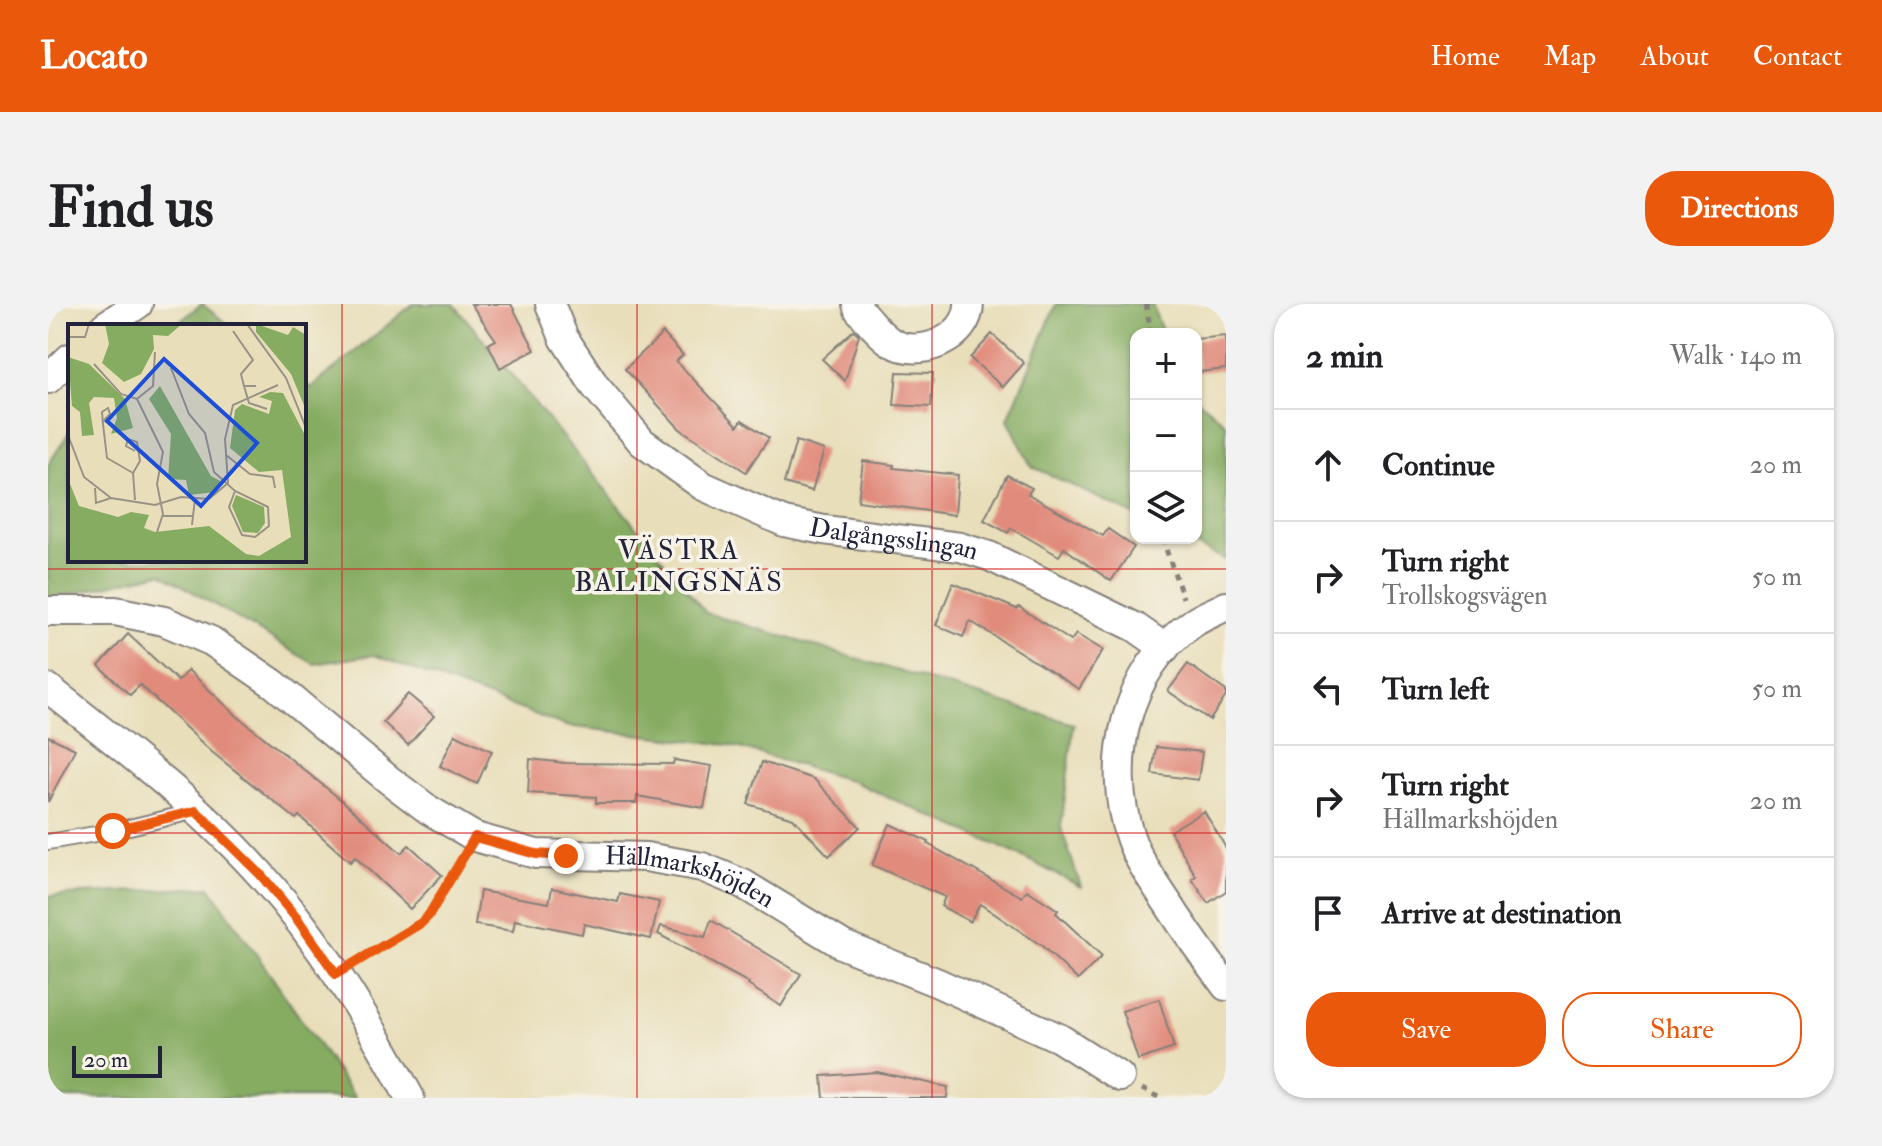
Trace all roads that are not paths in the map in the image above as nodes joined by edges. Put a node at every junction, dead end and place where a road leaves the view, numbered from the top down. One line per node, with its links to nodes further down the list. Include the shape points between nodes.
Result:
1 (550, 304): 8 (street, Dalgångsslingan, via 564,338 604,397 642,442 703,486 784,522 960,547 989,556 1135,627)
2 (857, 304): 3 (street, via 891,342 913,350 933,347 952,335 969,314)
3 (969, 304)
4 (68, 360): 5 (street)
5 (48, 379)
6 (1226, 606): 8 (street, via 1192,623)
7 (48, 611): 13 (street, Hällmarkshöjden, via 115,611 164,621 211,641 274,684 429,810 475,837 536,854 646,857 702,867 743,884 843,945 1059,1038)
8 (1165, 648): 12 (street, via 1132,702 1119,755 1120,794 1131,838 1150,875)
9 (48, 688): 10 (street)
10 (196, 811): 11 (lane); 14 (street, via 298,920)
11 (48, 842)
12 (1226, 986)
13 (1120, 1077)
14 (410, 1098)

